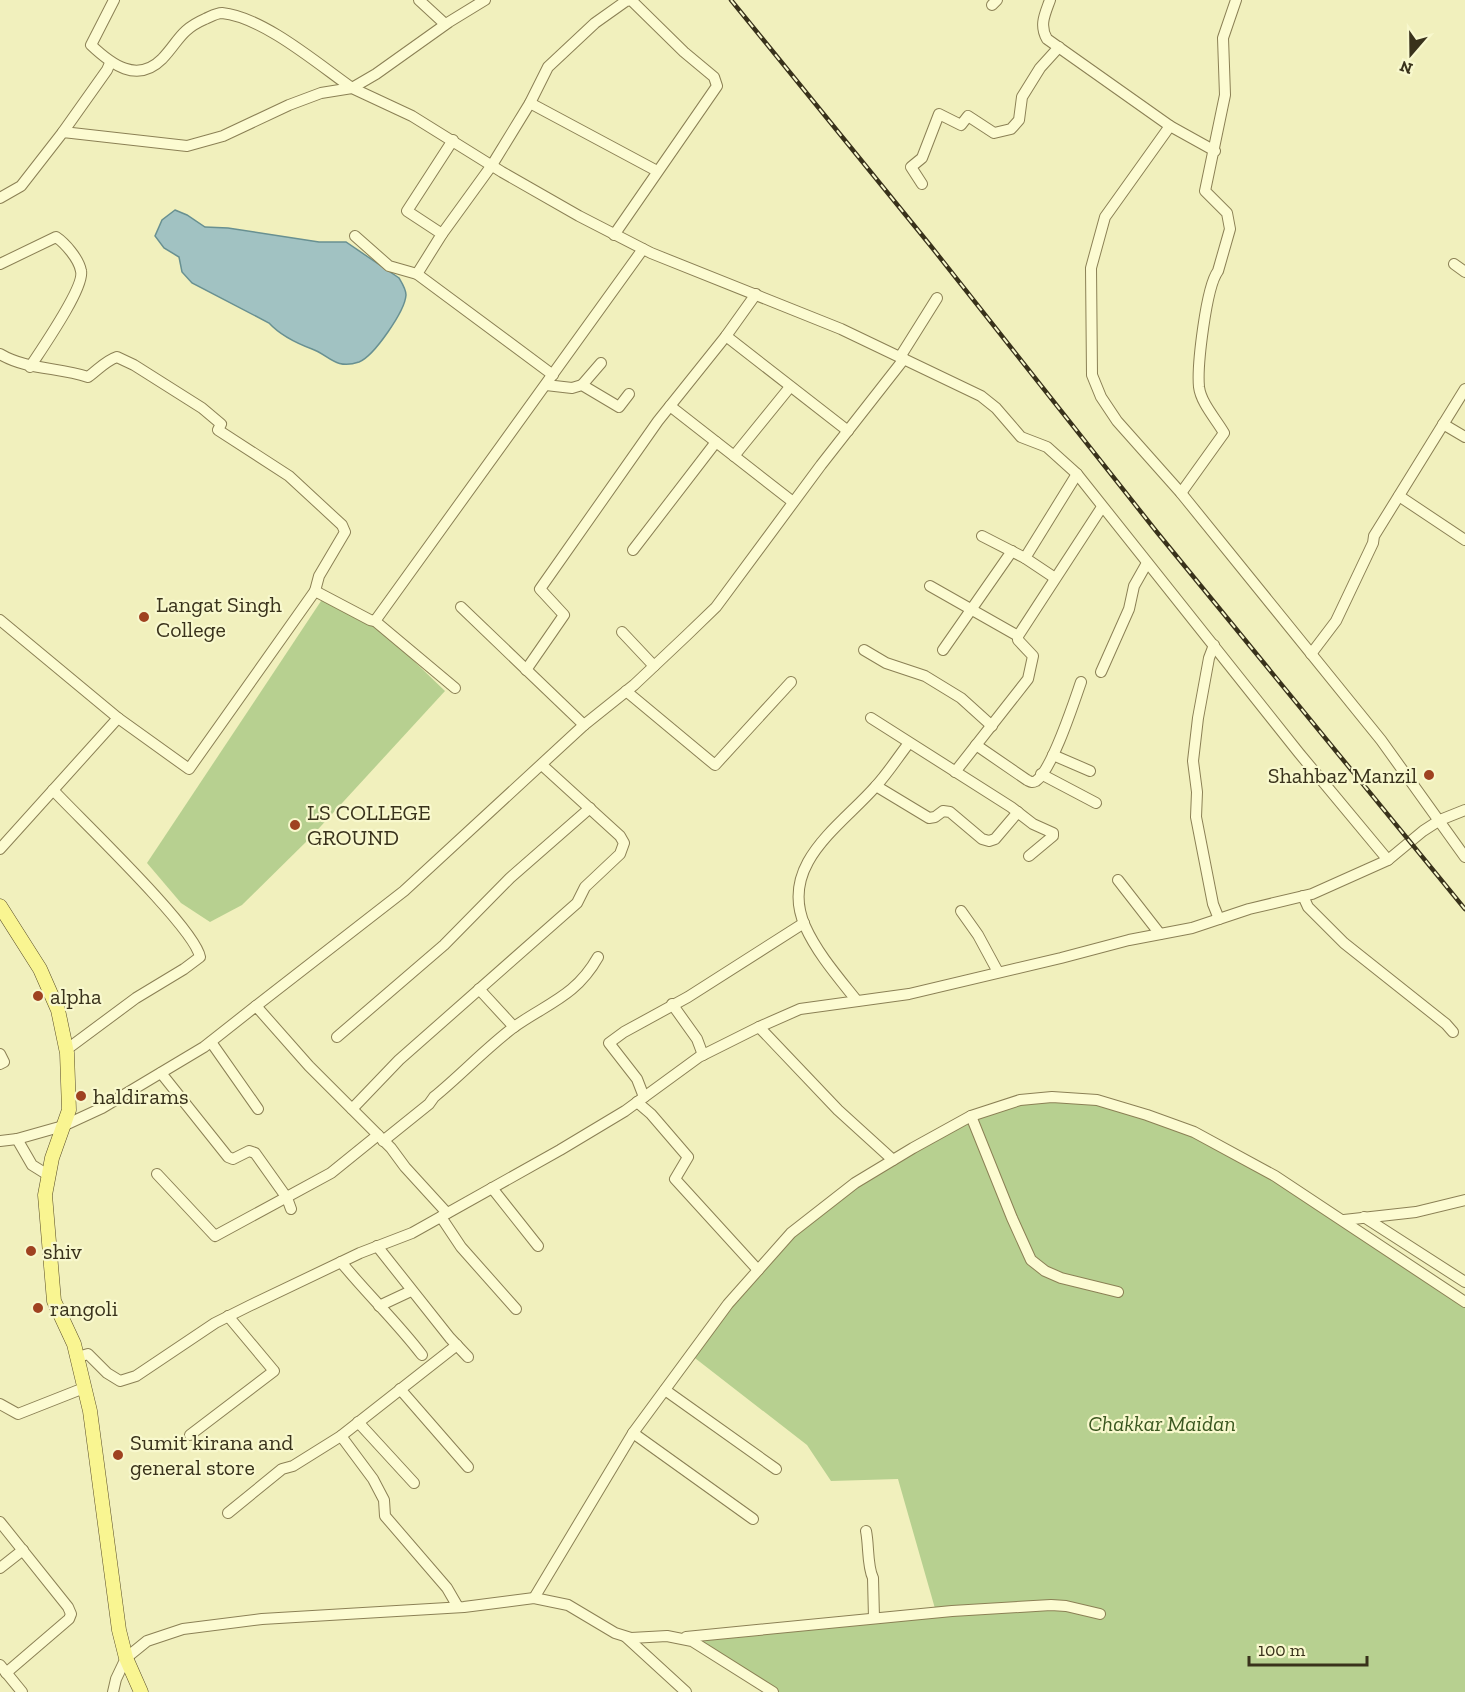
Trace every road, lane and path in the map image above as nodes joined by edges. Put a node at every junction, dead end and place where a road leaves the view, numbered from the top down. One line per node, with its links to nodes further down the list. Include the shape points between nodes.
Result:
1 (419, 0): 6 (street)
2 (485, 0): 6 (street)
3 (1050, 0): 7 (street, via 1042,30)
4 (1236, 0): 14 (street, via 1223,38 1226,95)
5 (110, 2): 8 (street, via 91,45)
6 (446, 24): 9 (street)
7 (1059, 47): 11 (street); 17 (street, via 1022,97 1019,120 1011,129 994,133 968,116 961,125 939,114 922,158 911,167)
8 (110, 63): 9 (street, via 134,71 146,69 161,59 192,24 220,13 254,22); 12 (street)
9 (352, 88): 12 (street, via 321,93 223,136 187,146); 13 (street)
10 (530, 103): 15 (street); 16 (street); 16 (street, via 548,67 595,23 631,0 714,77 717,86)
11 (1170, 126): 14 (street); 47 (street, via 1105,217 1091,268 1092,375 1117,421)
12 (63, 132): 18 (street, via 21,186)
13 (453, 140): 15 (street); 19 (street, via 407,211)
14 (1215, 151): 47 (street, via 1205,191 1227,213 1230,229 1207,310 1199,387 1224,433)
15 (492, 165): 19 (street); 20 (street)
16 (657, 171): 20 (street)
17 (922, 184)
18 (0, 198)
19 (442, 234): 26 (street)
20 (614, 235): 22 (street)
21 (355, 236): 26 (street, via 389,266)
22 (643, 249): 27 (street); 34 (street)
23 (0, 264): 33 (street, via 56,237 81,269 78,287)
24 (1454, 264): 25 (street)
25 (1465, 272)
26 (417, 274): 34 (street)
27 (756, 294): 29 (street); 31 (street)
28 (937, 298): 31 (street)
29 (726, 336): 37 (street); 40 (street)
30 (0, 354): 33 (street)
31 (902, 358): 42 (street); 46 (street, via 981,396 1021,437 1047,447)
32 (601, 363): 36 (street)
33 (30, 367): 59 (street, via 88,377 117,357 202,408 221,424 218,430 289,476 345,532 319,576)
34 (553, 375): 35 (street)
35 (546, 385): 36 (street); 63 (street)
36 (582, 385): 39 (street, via 619,407)
37 (790, 387): 42 (street); 45 (street)
38 (1465, 389): 41 (street)
39 (629, 394)
40 (670, 406): 44 (street); 71 (street, via 540,589 564,615)
41 (1443, 424): 43 (street); 48 (street)
42 (848, 431): 49 (street)
43 (1465, 437)
44 (716, 442): 45 (street); 53 (street)
45 (734, 456): 49 (street)
46 (1077, 474): 50 (street); 55 (street)
47 (1181, 493): 69 (street)
48 (1399, 496): 52 (street); 69 (street, via 1374,536 1336,621)
49 (793, 502): 70 (street, via 716,607)
50 (1102, 507): 56 (street); 57 (street)
51 (982, 536): 54 (street)
52 (1465, 540)
53 (633, 550)
54 (1012, 551): 55 (street); 61 (street)
55 (1025, 558): 57 (street)
56 (1147, 563): 66 (street); 72 (street, via 1134,586 1129,609)
57 (1055, 578): 65 (street)
58 (930, 586): 61 (street)
59 (315, 591): 63 (street); 77 (street, via 189,769)
60 (461, 607): 71 (street)
61 (972, 608): 65 (street); 68 (street)
62 (0, 620): 77 (street)
63 (375, 621): 75 (street)
64 (622, 632): 70 (street)
65 (1018, 636): 80 (street, via 1033,656 1032,671)
66 (1214, 645): 98 (street); 103 (street, via 1193,761 1196,818)
67 (864, 650): 80 (street, via 886,663 925,676 961,698)
68 (943, 650)
69 (1311, 654): 94 (street)
70 (654, 666): 76 (street)
71 (526, 670): 79 (street)
72 (1101, 672)
73 (791, 682): 76 (street, via 715,765)
74 (1081, 682): 83 (street)
75 (455, 688)
76 (626, 692): 79 (street)
77 (118, 718): 89 (street)
78 (871, 718): 81 (street)
79 (584, 725): 84 (street)
80 (992, 726): 82 (street)
81 (909, 742): 86 (street); 88 (street)
82 (976, 745): 86 (street); 87 (street, via 1027,780 1037,780)
83 (1053, 755): 85 (street); 87 (street)
84 (542, 765): 91 (street); 111 (street, via 404,891)
85 (1090, 771)
86 (955, 772): 93 (street)
87 (1041, 774): 90 (street)
88 (876, 786): 93 (street, via 929,818 950,812 989,841); 104 (street, via 825,838 803,869 798,889)
89 (53, 790): 95 (street); 117 (street, via 174,918 200,957)
90 (1096, 803)
91 (590, 808): 108 (street, via 620,836 624,843 620,854 585,887 577,903); 115 (street, via 517,872 444,945)
92 (1465, 810): 94 (street)
93 (1018, 812): 96 (street, via 1053,833)
94 (1440, 820): 97 (street); 98 (street)
95 (0, 849)
96 (1029, 856)
97 (1465, 857)
98 (1388, 860): 100 (street)
99 (1118, 880): 105 (street)
100 (1303, 896): 103 (street); 114 (street, via 1308,907 1344,943)
101 (0, 906): 117 (main road, via 40,969 58,1010)
102 (961, 911): 107 (street)
103 (1219, 919): 105 (street)
104 (804, 923): 109 (street, via 817,948); 110 (street)
105 (1160, 934): 107 (street)
106 (598, 957): 113 (street, via 576,987)
107 (998, 972): 109 (street, via 909,994)
108 (479, 989): 113 (street); 124 (street, via 399,1060)
109 (857, 1001): 112 (street, via 800,1009)
110 (672, 1004): 119 (street); 122 (street, via 609,1043 636,1079)
111 (256, 1006): 116 (street); 124 (street)
112 (759, 1027): 119 (street); 130 (street, via 838,1110)
113 (514, 1028): 127 (street, via 429,1104)
114 (1453, 1032)
115 (337, 1037)
116 (211, 1042): 121 (street); 123 (street)
117 (66, 1050): 126 (main road, via 69,1110)
118 (0, 1054): 120 (street, via 4,1062)
119 (703, 1055): 122 (street)
120 (0, 1064)
121 (161, 1073): 126 (street); 134 (street, via 228,1157 233,1159 249,1150 255,1153)
122 (640, 1100): 133 (street); 143 (street, via 688,1157 675,1179)
123 (258, 1109)
124 (352, 1109): 127 (street)
125 (971, 1116): 130 (street); 139 (street, via 1020,1100 1097,1100 1194,1132 1275,1176); 146 (street, via 1031,1260 1062,1278)
126 (63, 1126): 128 (street); 132 (main road)
127 (381, 1138): 134 (street); 137 (street)
128 (17, 1139): 129 (street); 132 (street, via 32,1165)
129 (0, 1141)
130 (893, 1160): 143 (street, via 855,1183 791,1233)
131 (157, 1174): 134 (street, via 215,1236)
132 (48, 1175): 153 (main road, via 45,1195 54,1301)
133 (492, 1188): 137 (street); 141 (street)
134 (287, 1198): 136 (street)
135 (1465, 1200): 138 (street, via 1416,1212)
136 (291, 1209)
137 (444, 1215): 140 (street); 149 (street, via 461,1247)
138 (1364, 1217): 139 (street); 144 (street)
139 (1344, 1220): 147 (street)
140 (377, 1246): 142 (street); 145 (street)
141 (538, 1246)
142 (341, 1262): 148 (street); 150 (street)
143 (758, 1270): 157 (street)
144 (1465, 1282)
145 (411, 1291): 148 (street); 151 (street)
146 (1118, 1292)
147 (1465, 1302)
148 (380, 1306): 152 (street)
149 (516, 1309)
150 (228, 1316): 153 (street, via 136,1376 120,1381 88,1354); 161 (street, via 274,1371)
151 (457, 1345): 154 (street); 156 (street)
152 (422, 1355)
153 (78, 1357): 155 (main road)
154 (468, 1357)
155 (84, 1388): 158 (street, via 18,1414); 178 (main road)
156 (400, 1389): 159 (street); 163 (street)
157 (665, 1390): 160 (street); 164 (street)
158 (0, 1404)
159 (358, 1422): 162 (street); 165 (street)
160 (633, 1433): 167 (street); 172 (street)
161 (190, 1435)
162 (341, 1436): 166 (street, via 293,1466 282,1468); 173 (street, via 373,1479 384,1500 388,1521 447,1588)
163 (468, 1467)
164 (776, 1469)
165 (414, 1483)
166 (228, 1513)
167 (753, 1519)
168 (0, 1522): 170 (street)
169 (866, 1531): 175 (street)
170 (23, 1550): 171 (street); 179 (street, via 71,1614)
171 (0, 1568)
172 (534, 1599): 173 (street); 176 (street, via 568,1605)
173 (458, 1607): 178 (street, via 262,1619 183,1629 147,1641)
174 (1100, 1614): 175 (street, via 1051,1605)
175 (874, 1618): 177 (street)
176 (623, 1635): 177 (street, via 640,1639); 183 (street)
177 (680, 1638): 184 (street, via 703,1647)
178 (126, 1658): 181 (street); 182 (main road)
179 (3, 1669): 180 (street)
180 (22, 1692)
181 (114, 1692)
182 (141, 1692)
183 (686, 1692)
184 (773, 1692)

